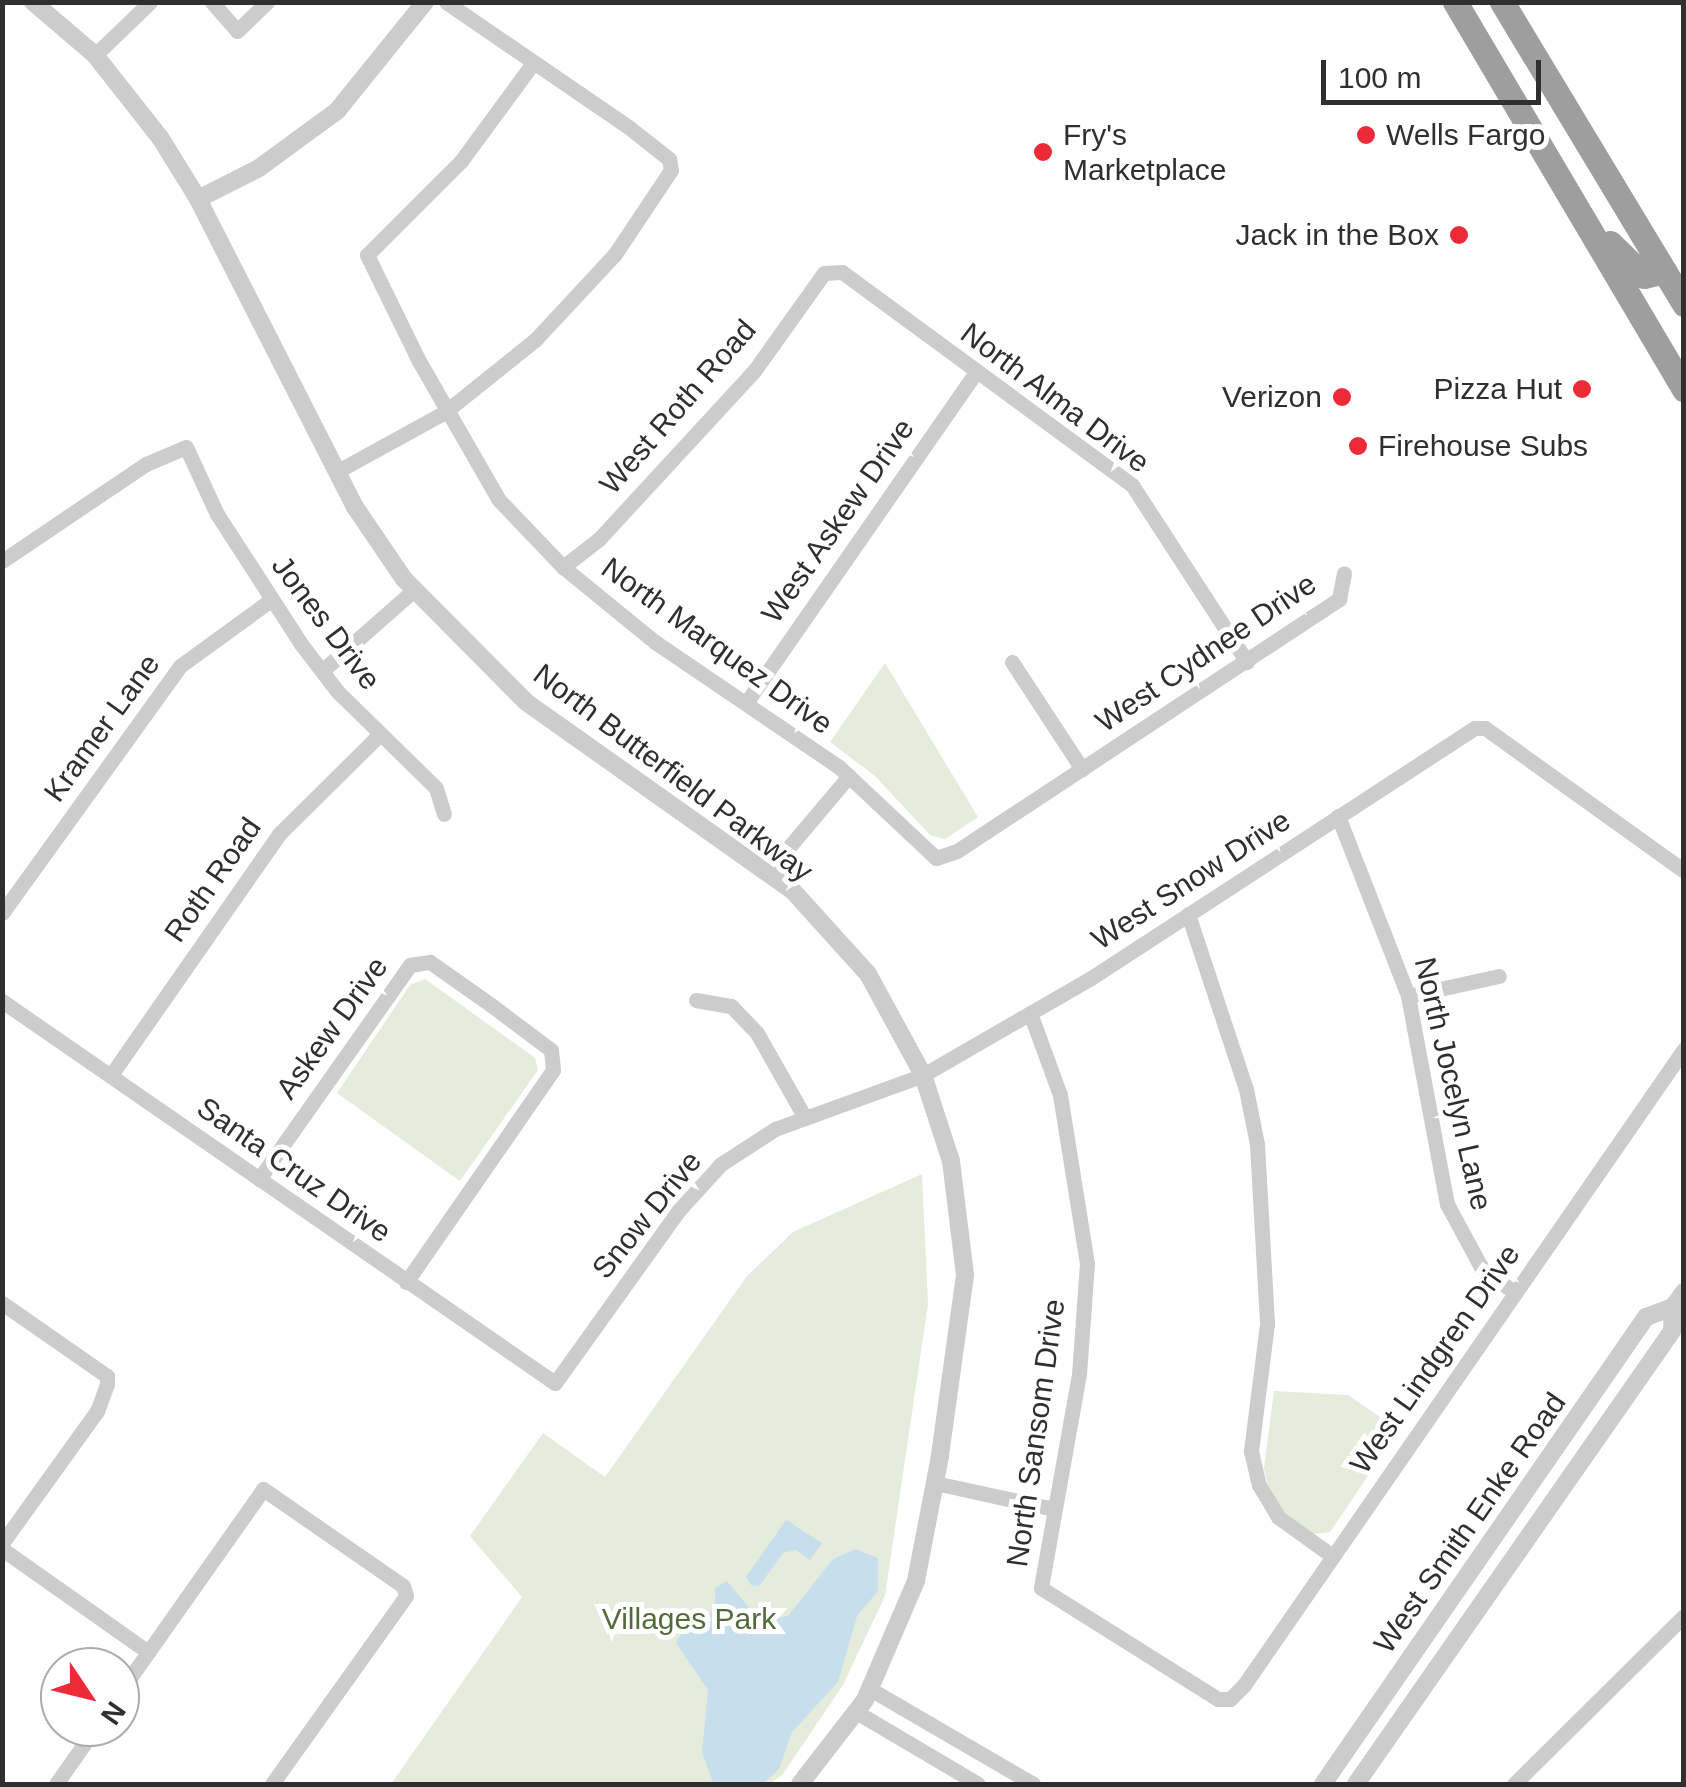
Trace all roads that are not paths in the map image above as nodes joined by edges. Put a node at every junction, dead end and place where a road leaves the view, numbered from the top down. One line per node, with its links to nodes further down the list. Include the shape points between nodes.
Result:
1 (33, 2): 9 (street, North Butterfield Parkway)
2 (150, 2): 9 (street)
3 (212, 2): 4 (street, via 237,31)
4 (266, 2)
5 (424, 2): 11 (street, via 337,111 259,168)
6 (446, 2): 10 (street)
7 (1454, 2): 12 (highway)
8 (1502, 2): 13 (highway)
9 (95, 56): 11 (street, North Butterfield Parkway)
10 (533, 63): 18 (street, North Marquez Drive, via 461,161 367,256); 18 (street, via 627,126 669,160 671,170 583,293)
11 (198, 199): 19 (street, North Butterfield Parkway)
12 (1580, 210): 13 (highway, via 1640,274); 17 (highway)
13 (1664, 271): 15 (highway)
14 (824, 273): 16 (street, North Alma Drive, via 842,272); 21 (street, West Roth Road, via 754,371 599,539)
15 (1684, 304)
16 (976, 372): 26 (street, North Alma Drive, via 1132,485); 28 (street, West Askew Drive)
17 (1684, 389)
18 (446, 412): 19 (street); 21 (street, North Marquez Drive, via 499,500)
19 (336, 472): 23 (street, North Butterfield Parkway)
20 (2, 561): 24 (street, Jones Drive, via 146,464 186,446 217,514)
21 (563, 567): 28 (street, North Marquez Drive, via 604,604)
22 (1344, 573): 26 (street, West Cydnee Drive, via 1340,599)
23 (414, 590): 27 (street); 36 (street, North Butterfield Parkway, via 526,702)
24 (271, 600): 27 (street, Jones Drive); 37 (street, Kramer Lane, via 180,666)
25 (1012, 662): 30 (street, West Cydnee Drive)
26 (1247, 662): 30 (street, West Cydnee Drive)
27 (322, 671): 29 (street, Jones Drive)
28 (746, 703): 31 (street, North Marquez Drive)
29 (380, 734): 32 (street, Jones Drive, via 436,788); 46 (street, Roth Road, via 279,834)
30 (1082, 769): 34 (street, West Cydnee Drive)
31 (849, 776): 34 (street, North Marquez Drive); 36 (street)
32 (444, 814)
33 (1338, 816): 35 (street, West Snow Drive, via 1484,728); 38 (street, West Snow Drive); 40 (street, North Jocelyn Lane)
34 (936, 858)
35 (1684, 871)
36 (768, 872): 45 (street, North Butterfield Parkway, via 868,974)
37 (2, 913)
38 (1188, 914): 43 (street, West Snow Drive); 57 (street, via 1258,1144 1267,1324 1251,1451 1259,1485 1278,1517)
39 (1500, 976): 40 (street)
40 (1408, 996): 50 (street, North Jocelyn Lane, via 1447,1204 1482,1267)
41 (696, 1000): 47 (street, via 731,1006 758,1033)
42 (2, 1002): 46 (street, Santa Cruz Drive)
43 (1030, 1014): 45 (street, West Snow Drive); 55 (street, North Sansom Drive, via 1060,1095 1087,1263 1079,1374)
44 (1684, 1049): 50 (street, West Lindgren Drive)
45 (923, 1074): 47 (street, Snow Drive); 54 (street, North Butterfield Parkway, via 951,1161 965,1275)
46 (110, 1076): 48 (street, Santa Cruz Drive)
47 (805, 1118): 53 (street, Snow Drive, via 721,1164 679,1210)
48 (259, 1178): 49 (street, Santa Cruz Drive); 49 (street, Askew Drive, via 403,972 430,962 491,1005 554,1059 547,1081)
49 (406, 1282): 53 (street, Santa Cruz Drive)
50 (1515, 1293): 57 (street, West Lindgren Drive)
51 (1678, 1300): 70 (street, West Smith Enke Road, via 1646,1318); 71 (street, West Smith Enke Road, via 1672,1331)
52 (2, 1303): 56 (street, via 107,1376 108,1384)
53 (555, 1383)
54 (935, 1483): 55 (street); 61 (street, North Butterfield Parkway, via 916,1580)
55 (1054, 1509): 62 (street, North Sansom Drive, via 1040,1577 1049,1597 1218,1699)
56 (2, 1546): 59 (street)
57 (1331, 1555): 62 (street, West Lindgren Drive)
58 (1684, 1616): 72 (street)
59 (148, 1652): 60 (street); 66 (street, via 263,1489 402,1586 406,1596)
60 (140, 1663)
61 (870, 1688): 63 (street, North Butterfield Parkway); 69 (street)
62 (1230, 1699)
63 (858, 1713): 67 (street, North Butterfield Parkway); 68 (street)
64 (82, 1747): 65 (street)
65 (56, 1784)
66 (272, 1784)
67 (800, 1784)
68 (978, 1784)
69 (1033, 1784)
70 (1323, 1784)
71 (1356, 1784)
72 (1514, 1784)

